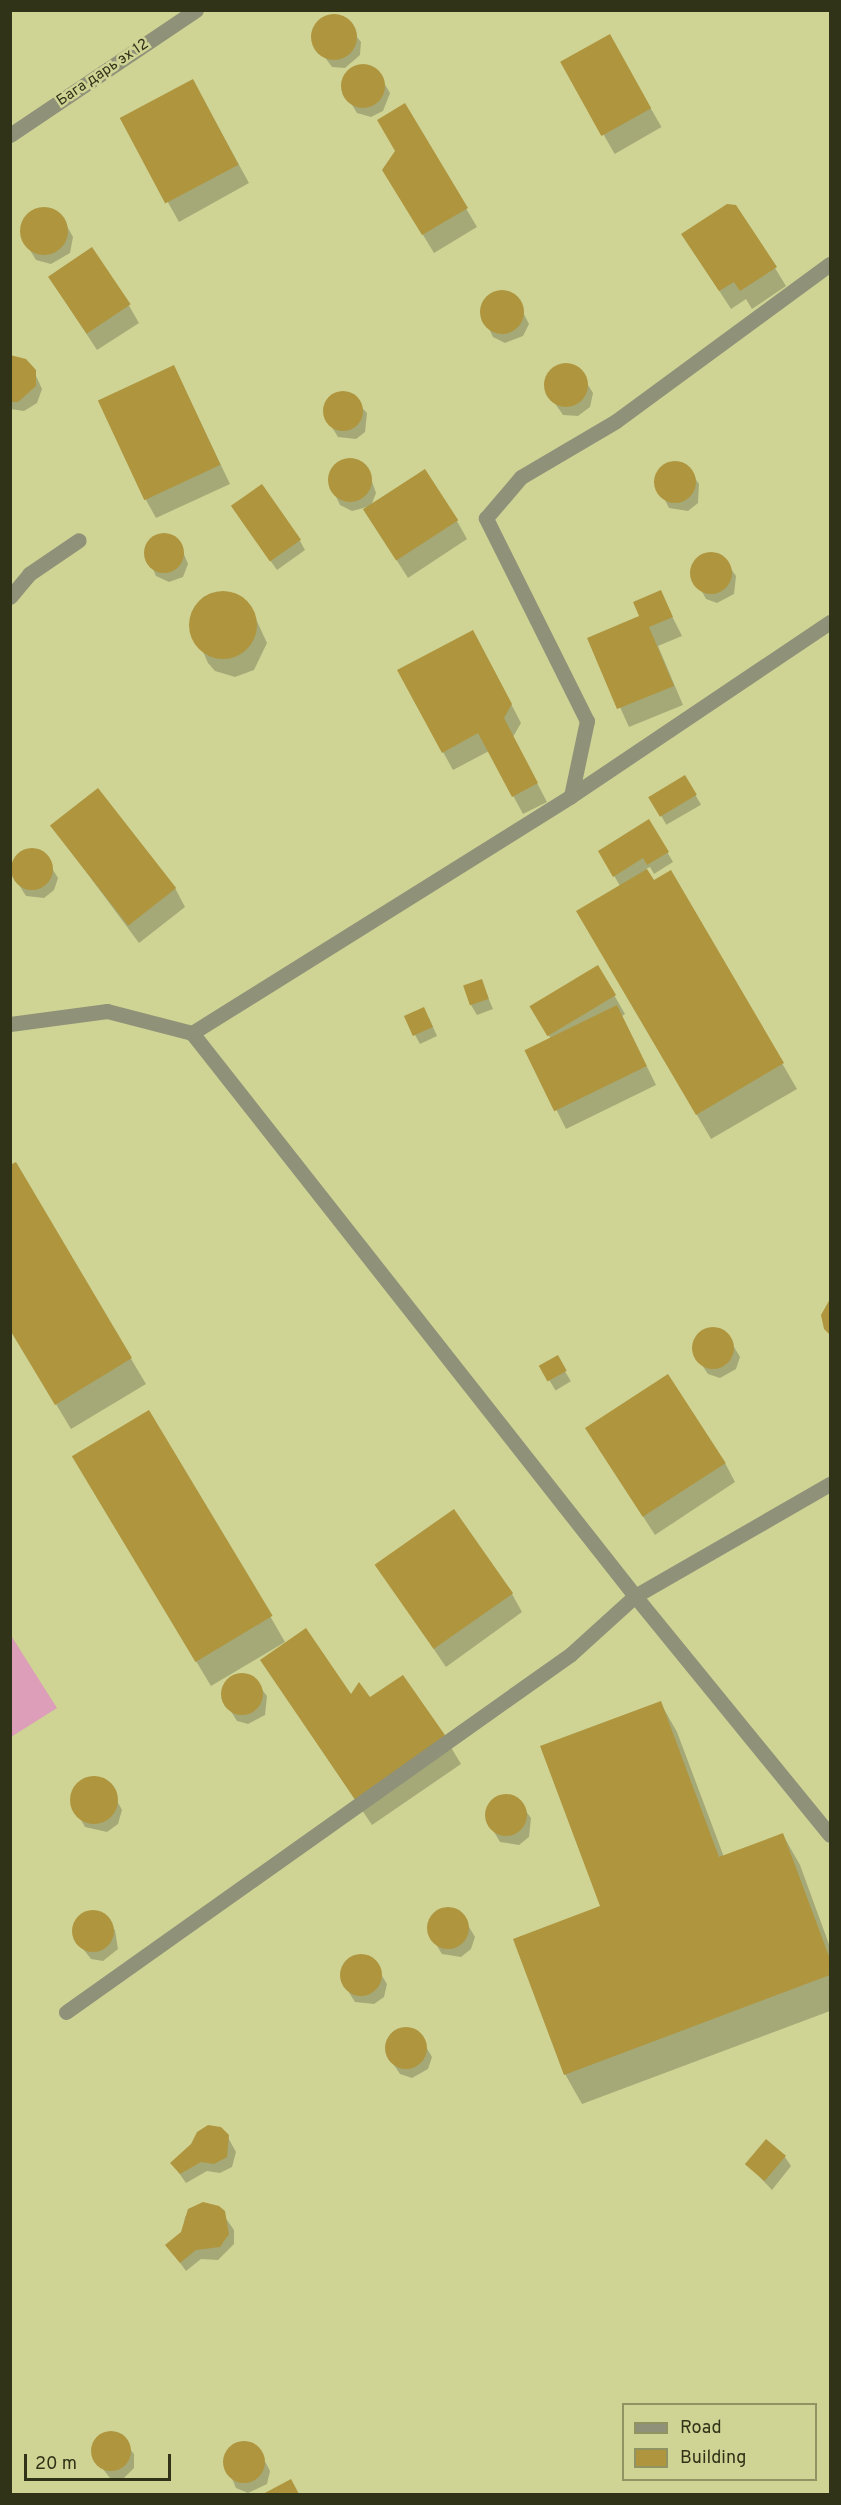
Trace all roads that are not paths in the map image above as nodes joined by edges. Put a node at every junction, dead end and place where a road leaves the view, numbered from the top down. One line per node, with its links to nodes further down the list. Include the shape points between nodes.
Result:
1 (195, 10): 2 (street, Бага дарь эх 12)
2 (10, 135)
3 (831, 264): 7 (street, via 616,421 521,477 486,518 587,721)
4 (79, 540): 5 (street, via 29,574)
5 (10, 597)
6 (831, 622): 7 (street)
7 (571, 796): 9 (street)
8 (10, 1024): 9 (street, via 107,1011)
9 (192, 1033): 11 (street)
10 (831, 1484): 11 (street)
11 (635, 1596): 12 (street); 13 (street, via 571,1654)
12 (831, 1835)
13 (66, 2012)

